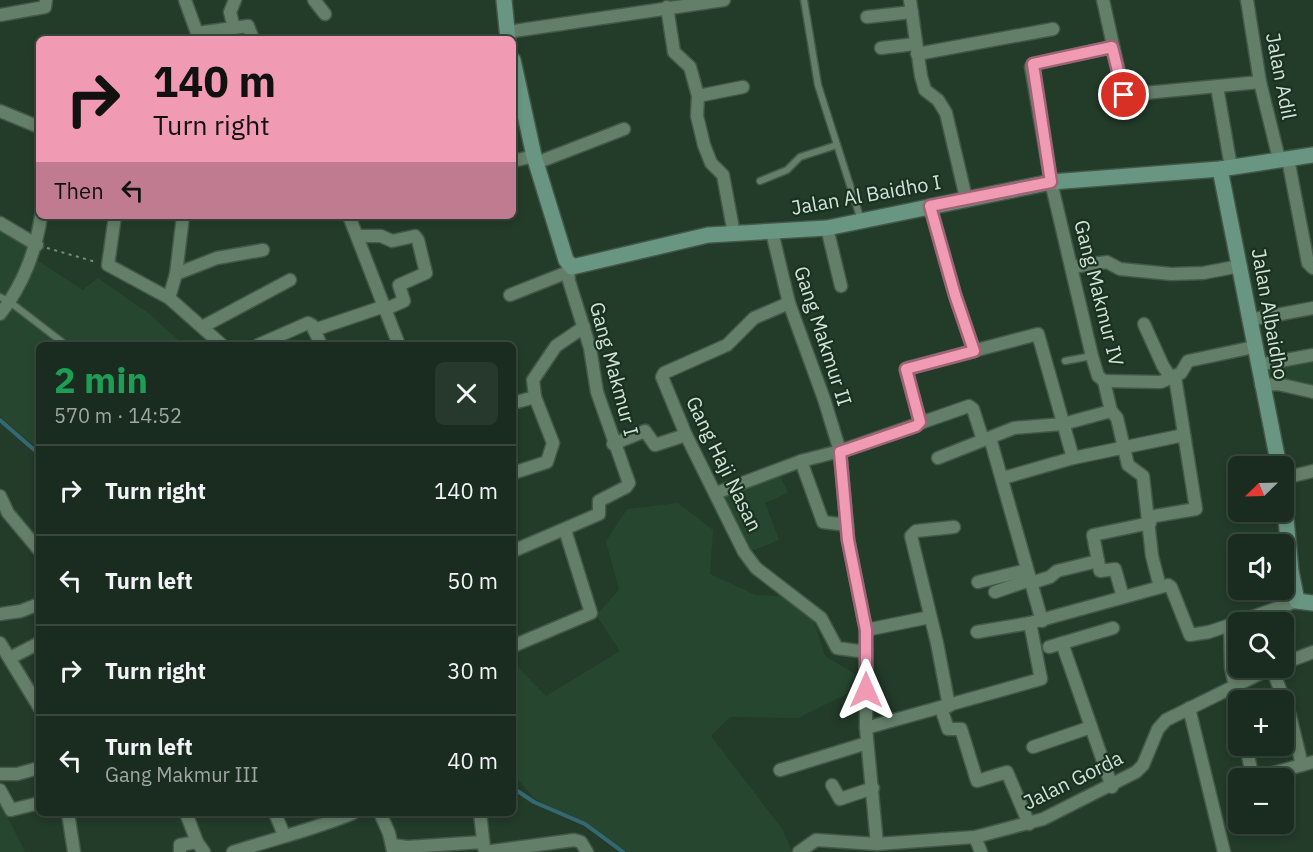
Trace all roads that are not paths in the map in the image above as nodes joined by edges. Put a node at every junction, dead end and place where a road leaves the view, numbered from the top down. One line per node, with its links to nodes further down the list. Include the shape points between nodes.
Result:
1 (46, 0): 14 (street, via 45,6)
2 (185, 0): 16 (street, via 197,33)
3 (235, 0): 16 (street, via 230,12)
4 (314, 0): 13 (street)
5 (504, 0): 18 (street)
6 (716, 0): 7 (street); 12 (street)
7 (724, 0)
8 (804, 0): 31 (lane, via 814,68)
9 (1103, 0): 20 (street)
10 (1247, 0): 24 (street, Jalan Adil)
11 (911, 6): 15 (street); 22 (street)
12 (668, 7): 18 (street); 27 (street, via 675,55 690,67)
13 (325, 14)
14 (0, 15)
15 (867, 17)
16 (234, 28): 19 (street, via 248,26)
17 (1053, 29): 22 (street)
18 (508, 35)
19 (252, 36)
20 (1112, 47): 26 (street, via 1124,95); 38 (street, Gang Makmur IV, via 1032,65)
21 (881, 48): 22 (street)
22 (916, 49): 39 (street, via 925,90 946,113)
23 (516, 74): 33 (street)
24 (1260, 82): 26 (street); 34 (street, Jalan Adil)
25 (743, 87): 27 (street)
26 (1217, 87): 36 (street)
27 (698, 96): 49 (street, via 697,116 704,145 711,163 723,175)
28 (0, 111): 29 (street)
29 (36, 126)
30 (624, 129): 33 (street)
31 (837, 145): 37 (lane, via 800,157 786,170); 45 (lane)
32 (1313, 155): 34 (street, Jalan Al Baidho I)
33 (535, 159): 35 (street); 55 (street)
34 (1284, 159): 36 (street, Jalan Al Baidho I); 56 (street, Jalan Adil, via 1308,263)
35 (516, 161)
36 (1226, 168): 38 (street, Jalan Al Baidho I); 53 (street, Jalan Albaidho)
37 (760, 181)
38 (1051, 182): 39 (street, Jalan Al Baidho I); 54 (street, Gang Makmur IV)
39 (966, 198): 40 (street, Jalan Al Baidho I)
40 (930, 206): 45 (street, Jalan Al Baidho I); 78 (street)
41 (41, 219): 51 (street)
42 (115, 219): 61 (street, via 108,265)
43 (183, 219): 57 (street)
44 (350, 219): 50 (street)
45 (862, 220): 47 (street, Jalan Al Baidho I)
46 (0, 223): 51 (street)
47 (827, 228): 48 (street, Jalan Al Baidho I); 59 (street)
48 (772, 232): 49 (street, Jalan Al Baidho I); 63 (street, Gang Makmur II)
49 (734, 234): 55 (street, Jalan Al Baidho I, via 708,235)
50 (357, 236): 64 (street); 64 (street, via 377,235 392,241 415,236 418,240 426,273 399,285 404,301)
51 (37, 245): 62 (street)
52 (263, 250): 57 (street, via 217,258)
53 (1240, 266): 54 (street, via 1171,274 1119,269 1107,262); 67 (street, Jalan Albaidho)
54 (1072, 267): 80 (street, Gang Makmur IV)
55 (568, 268): 60 (street); 70 (street, Gang Makmur I)
56 (1313, 268)
57 (176, 274): 61 (street)
58 (290, 280): 69 (street)
59 (841, 286)
60 (510, 295)
61 (169, 298): 69 (street)
62 (5, 299): 66 (street); 72 (lane)
63 (789, 303): 92 (street, Gang Haji Nasan, via 754,318 727,345 664,373 662,377); 97 (street, Gang Makmur II)
64 (385, 307): 71 (street); 76 (street)
65 (1313, 308): 67 (street)
66 (0, 314)
67 (1250, 320): 77 (street, Jalan Albaidho)
68 (1144, 324): 83 (street, via 1163,366)
69 (202, 327): 73 (street)
70 (584, 327): 87 (street, via 556,346 542,363 533,380); 95 (street, Gang Makmur I, via 597,392)
71 (315, 330): 74 (street, via 306,324); 75 (street)
72 (62, 342)
73 (219, 342)
74 (265, 342)
75 (320, 342)
76 (398, 342)
77 (1254, 347): 82 (street, Jalan Albaidho); 83 (street, via 1188,361 1181,373)
78 (974, 351): 90 (street, via 906,369); 91 (street, via 1038,334)
79 (1313, 355): 82 (street)
80 (1092, 356): 81 (lane); 84 (street, Gang Makmur IV, via 1098,376)
81 (1065, 361)
82 (1258, 365): 85 (street, Jalan Albaidho)
83 (1173, 377): 84 (street, via 1156,383); 93 (street)
84 (1104, 381): 89 (street, Gang Makmur IV)
85 (1261, 385): 86 (street, via 1278,384); 98 (street, Jalan Albaidho)
86 (1313, 392)
87 (535, 397): 88 (street); 103 (street, via 552,445 545,464)
88 (516, 402)
89 (1111, 411): 91 (street); 96 (street, Gang Makmur IV, via 1117,418)
90 (920, 422): 94 (street, via 970,406); 97 (street)
91 (1063, 424): 94 (street, via 1014,428); 100 (street)
92 (686, 435): 95 (street, via 655,445 645,431); 106 (street, Gang Haji Nasan)
93 (1184, 435): 96 (street); 108 (street, via 1196,509)
94 (986, 439): 99 (street); 105 (street)
95 (613, 444): 112 (street, Gang Makmur I, via 628,483 626,487 599,501 599,514)
96 (1125, 447): 100 (street); 108 (street, Gang Makmur IV, via 1128,465 1143,476)
97 (840, 452): 101 (street); 110 (street, Gang Makmur II)
98 (1277, 456)
99 (938, 458)
100 (1073, 458): 105 (street)
101 (801, 461): 106 (street); 110 (street, via 823,522)
102 (1313, 471): 104 (street)
103 (516, 472)
104 (1294, 476)
105 (1003, 478): 116 (street)
106 (716, 493): 137 (street, Gang Haji Nasan, via 744,552 756,568 821,618 837,648)
107 (0, 496): 113 (street, via 8,513)
108 (1150, 520): 115 (street, via 1093,534); 118 (street, Gang Makmur IV, via 1152,555)
109 (1286, 522): 121 (street)
110 (847, 525): 130 (street, Gang Makmur II)
111 (954, 527): 126 (street, via 916,531 911,536)
112 (565, 530): 114 (street); 134 (street, via 591,613)
113 (36, 546)
114 (516, 550)
115 (1098, 561): 116 (street, via 1057,571 1050,577); 120 (street, via 1100,571 1115,569)
116 (1030, 578): 117 (street); 119 (street); 127 (street)
117 (978, 582)
118 (1160, 587): 120 (street); 128 (street, via 1171,586 1190,635)
119 (995, 592)
120 (1123, 597): 127 (street)
121 (1297, 601): 122 (street); 124 (street)
122 (1313, 603)
123 (36, 605): 125 (street)
124 (1265, 612)
125 (0, 614)
126 (930, 617): 130 (street); 147 (street)
127 (1036, 622): 131 (street); 147 (street, via 1041,679)
128 (1228, 625)
129 (1113, 628): 133 (street)
130 (866, 630): 137 (street, Gang Makmur II)
131 (977, 632)
132 (0, 643): 139 (street)
133 (1062, 643): 136 (street); 149 (street)
134 (516, 644)
135 (36, 645): 139 (street)
136 (1049, 646)
137 (866, 652): 150 (street, Gang Makmur II)
138 (1313, 652): 140 (street)
139 (10, 658): 146 (street)
140 (1294, 659)
141 (1233, 678): 144 (street)
142 (1251, 678): 144 (street, Jalan Gorda)
143 (1275, 678): 154 (street)
144 (1235, 686): 145 (street); 148 (street, Jalan Gorda)
145 (1236, 690)
146 (36, 702)
147 (945, 707): 150 (street); 169 (street, via 948,729 961,729 977,781 1007,772)
148 (1190, 708): 159 (street, Jalan Gorda, via 1162,724 1143,765); 183 (street)
149 (1091, 727): 152 (street); 159 (street)
150 (866, 728): 151 (street, Gang Makmur II)
151 (867, 743): 156 (street); 160 (street, Gang Makmur II)
152 (1033, 747)
153 (1248, 756): 154 (street, via 1253,777)
154 (1307, 763)
155 (36, 769): 157 (street)
156 (780, 770)
157 (0, 774)
158 (832, 785): 160 (street, via 840,799)
159 (1112, 787): 169 (street, Jalan Gorda)
160 (873, 788): 173 (street, Gang Makmur II)
161 (0, 790): 162 (street, via 11,810)
162 (36, 804)
163 (68, 816): 177 (street)
164 (187, 816): 174 (street)
165 (276, 816): 170 (street)
166 (346, 816): 170 (street)
167 (381, 816): 175 (street)
168 (480, 816): 176 (street)
169 (1029, 824): 171 (street, Jalan Gorda)
170 (284, 835): 172 (street)
171 (975, 837): 173 (street, Jalan Gorda); 182 (street)
172 (269, 846): 179 (street)
173 (884, 846): 181 (street, Jalan Gorda, via 816,840)
174 (200, 847): 178 (street, via 180,845)
175 (393, 848): 176 (street)
176 (484, 849): 180 (street, via 576,840)
177 (74, 852)
178 (180, 852)
179 (233, 852)
180 (586, 852)
181 (799, 852)
182 (981, 852)
183 (1224, 852)

